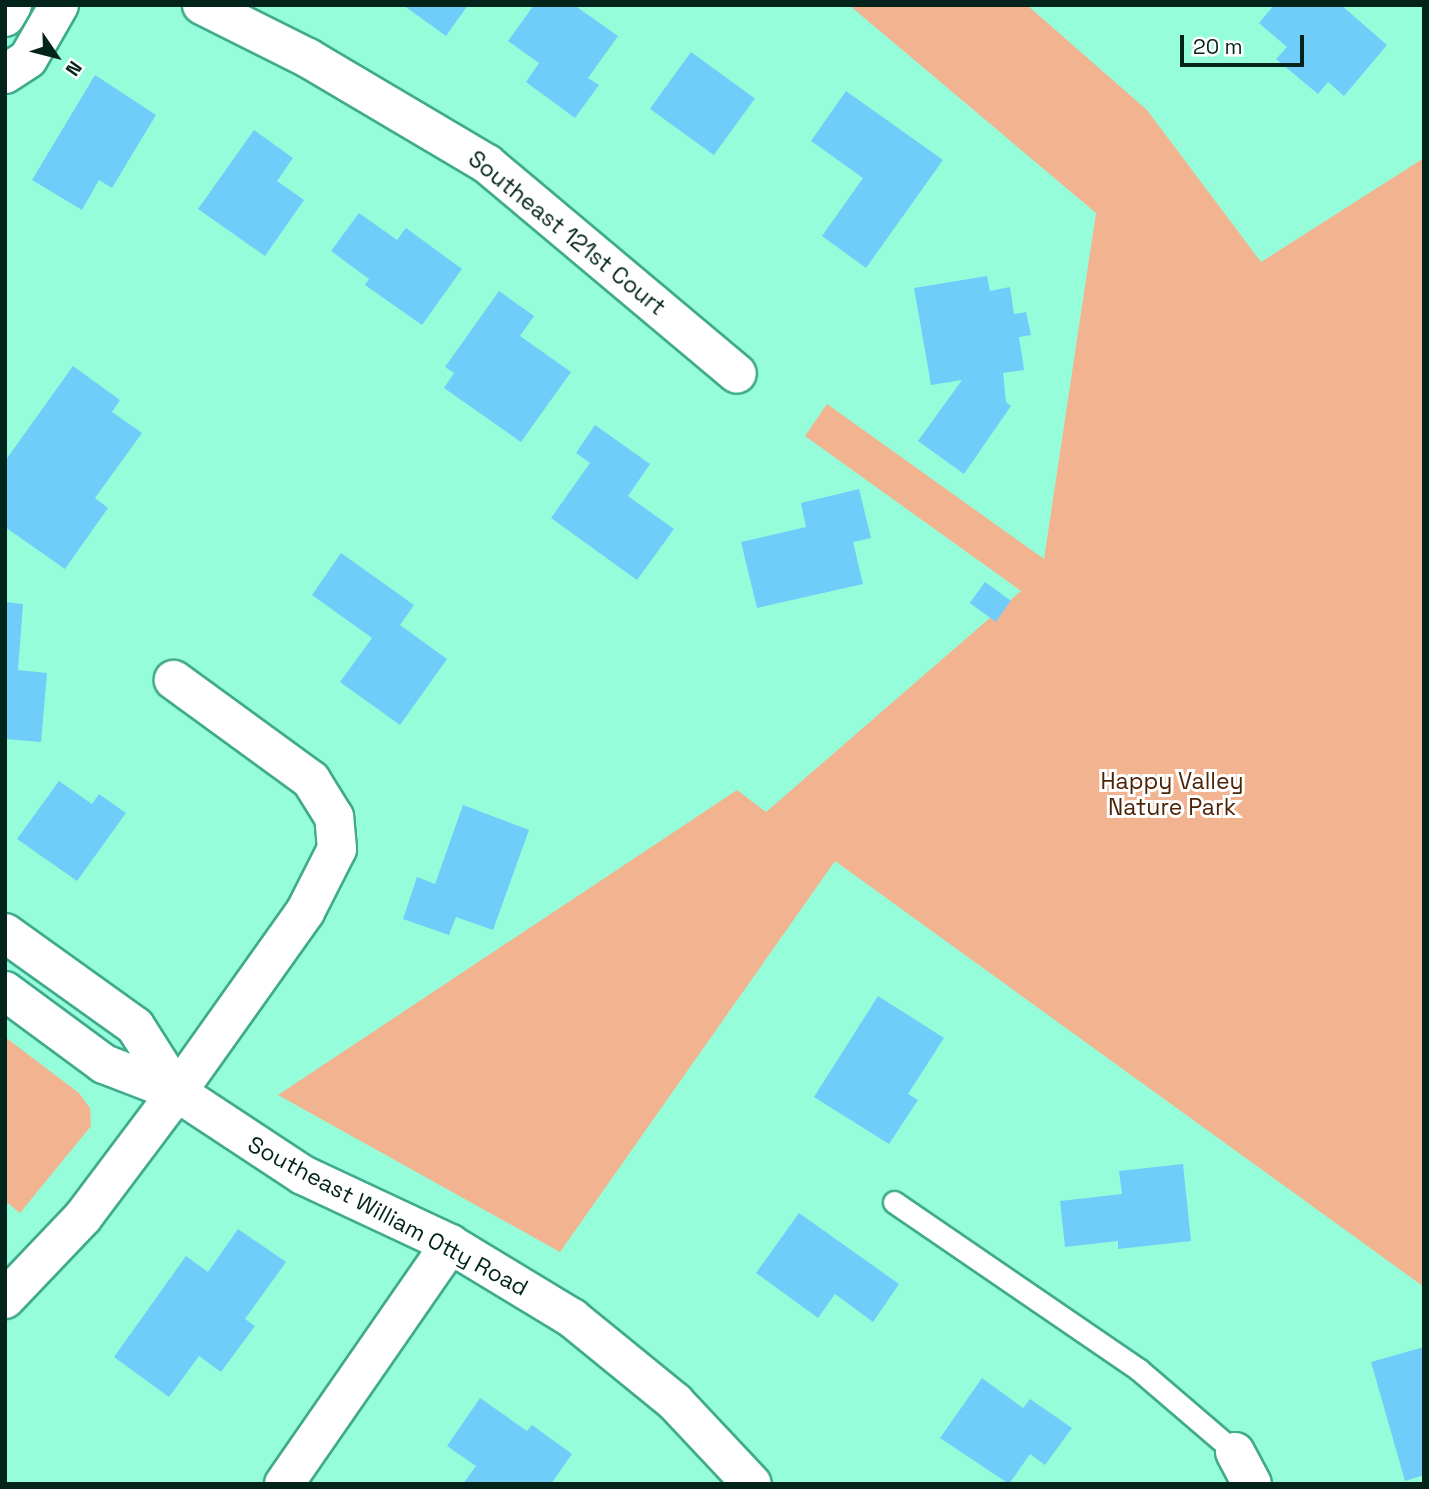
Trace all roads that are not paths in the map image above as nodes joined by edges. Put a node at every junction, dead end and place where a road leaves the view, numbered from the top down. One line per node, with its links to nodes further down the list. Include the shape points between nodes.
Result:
1 (12, 5): 4 (street)
2 (59, 5): 5 (street, via 28,59)
3 (202, 5): 6 (street, Southeast 121st Court, via 308,58 487,164)
4 (5, 17)
5 (5, 74)
6 (737, 374)
7 (174, 680): 10 (street, via 312,780 334,817 337,849 305,912)
8 (5, 933): 10 (street, Southeast William Otty Road, via 135,1026)
9 (5, 991): 10 (street, Southeast William Otty Road, via 104,1064)
10 (177, 1092): 12 (street, Southeast William Otty Road, via 303,1175); 13 (street, via 83,1217)
11 (894, 1202): 14 (lane, via 1138,1369)
12 (450, 1244): 15 (street); 16 (street, Southeast William Otty Road, via 572,1318 626,1359)
13 (5, 1298)
14 (1243, 1468)
15 (284, 1484)
16 (752, 1484)

